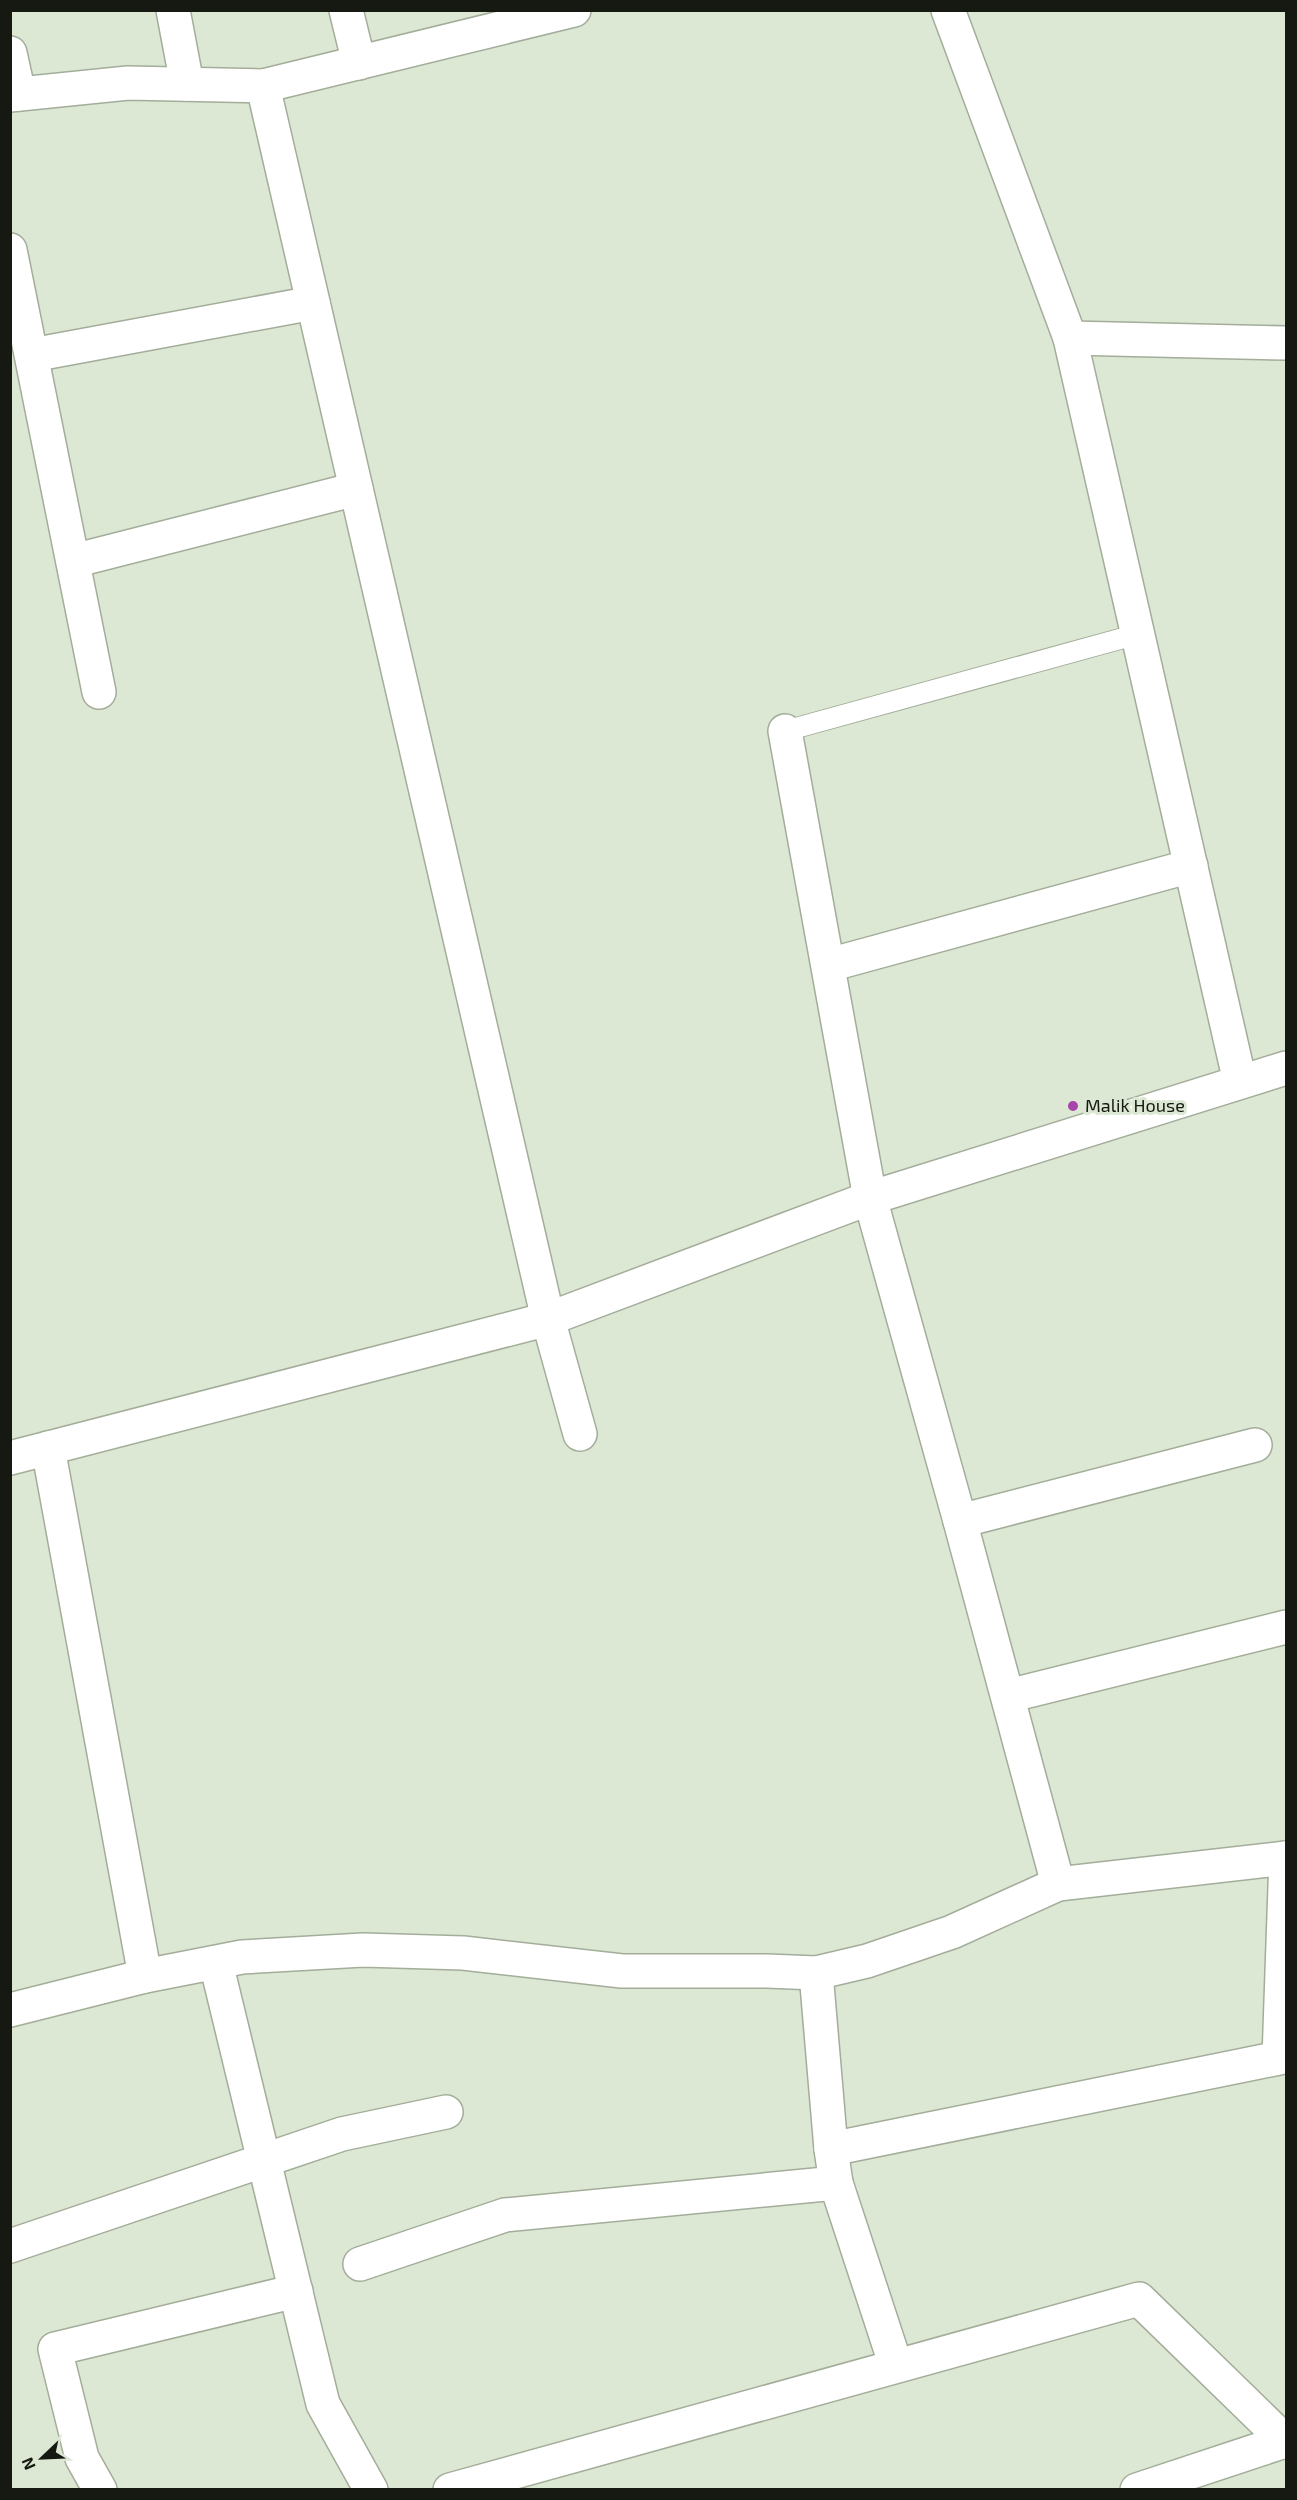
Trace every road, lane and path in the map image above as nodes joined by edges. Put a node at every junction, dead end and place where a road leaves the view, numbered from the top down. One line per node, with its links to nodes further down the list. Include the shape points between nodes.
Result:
1 (173, 10): 7 (street)
2 (346, 10): 6 (street)
3 (574, 10): 6 (street)
4 (948, 10): 12 (street)
5 (10, 53): 9 (street)
6 (359, 63): 8 (street)
7 (187, 84): 8 (street); 9 (street, via 128,83)
8 (263, 86): 11 (street)
9 (15, 94)
10 (10, 250): 14 (street)
11 (313, 303): 14 (street); 15 (street)
12 (1070, 338): 13 (street); 17 (street)
13 (1287, 344)
14 (32, 355): 16 (street)
15 (356, 489): 16 (street); 25 (street)
16 (73, 561): 18 (street)
17 (1138, 634): 19 (lane); 20 (street)
18 (99, 692)
19 (785, 731): 21 (street)
20 (1191, 866): 21 (street); 23 (street)
21 (829, 965): 24 (street)
22 (1287, 1068): 23 (street)
23 (1240, 1082): 24 (street)
24 (870, 1198): 25 (street); 30 (street)
25 (548, 1319): 26 (street); 28 (street)
26 (580, 1434)
27 (1255, 1445): 30 (street)
28 (48, 1448): 29 (street); 37 (street)
29 (10, 1458)
30 (960, 1521): 32 (street)
31 (1287, 1627): 32 (street)
32 (1008, 1696): 34 (street)
33 (1286, 1858): 34 (street); 40 (street, via 1279,2058)
34 (1058, 1884): 36 (street, via 952,1932 867,1961)
35 (216, 1963): 36 (street, via 242,1957 363,1950 464,1953 622,1971); 37 (street); 41 (street)
36 (816, 1973): 40 (street)
37 (145, 1977): 38 (street)
38 (10, 2010)
39 (446, 2112): 41 (street, via 342,2134)
40 (831, 2150): 42 (street)
41 (264, 2161): 43 (street); 45 (street)
42 (836, 2183): 44 (street, via 505,2215); 46 (street)
43 (10, 2246)
44 (360, 2264)
45 (296, 2291): 48 (street, via 55,2349 82,2458); 49 (street, via 323,2404)
46 (897, 2366): 47 (street, via 1139,2299); 50 (street)
47 (1286, 2442): 51 (street)
48 (100, 2490)
49 (371, 2490)
50 (450, 2490)
51 (1137, 2490)

